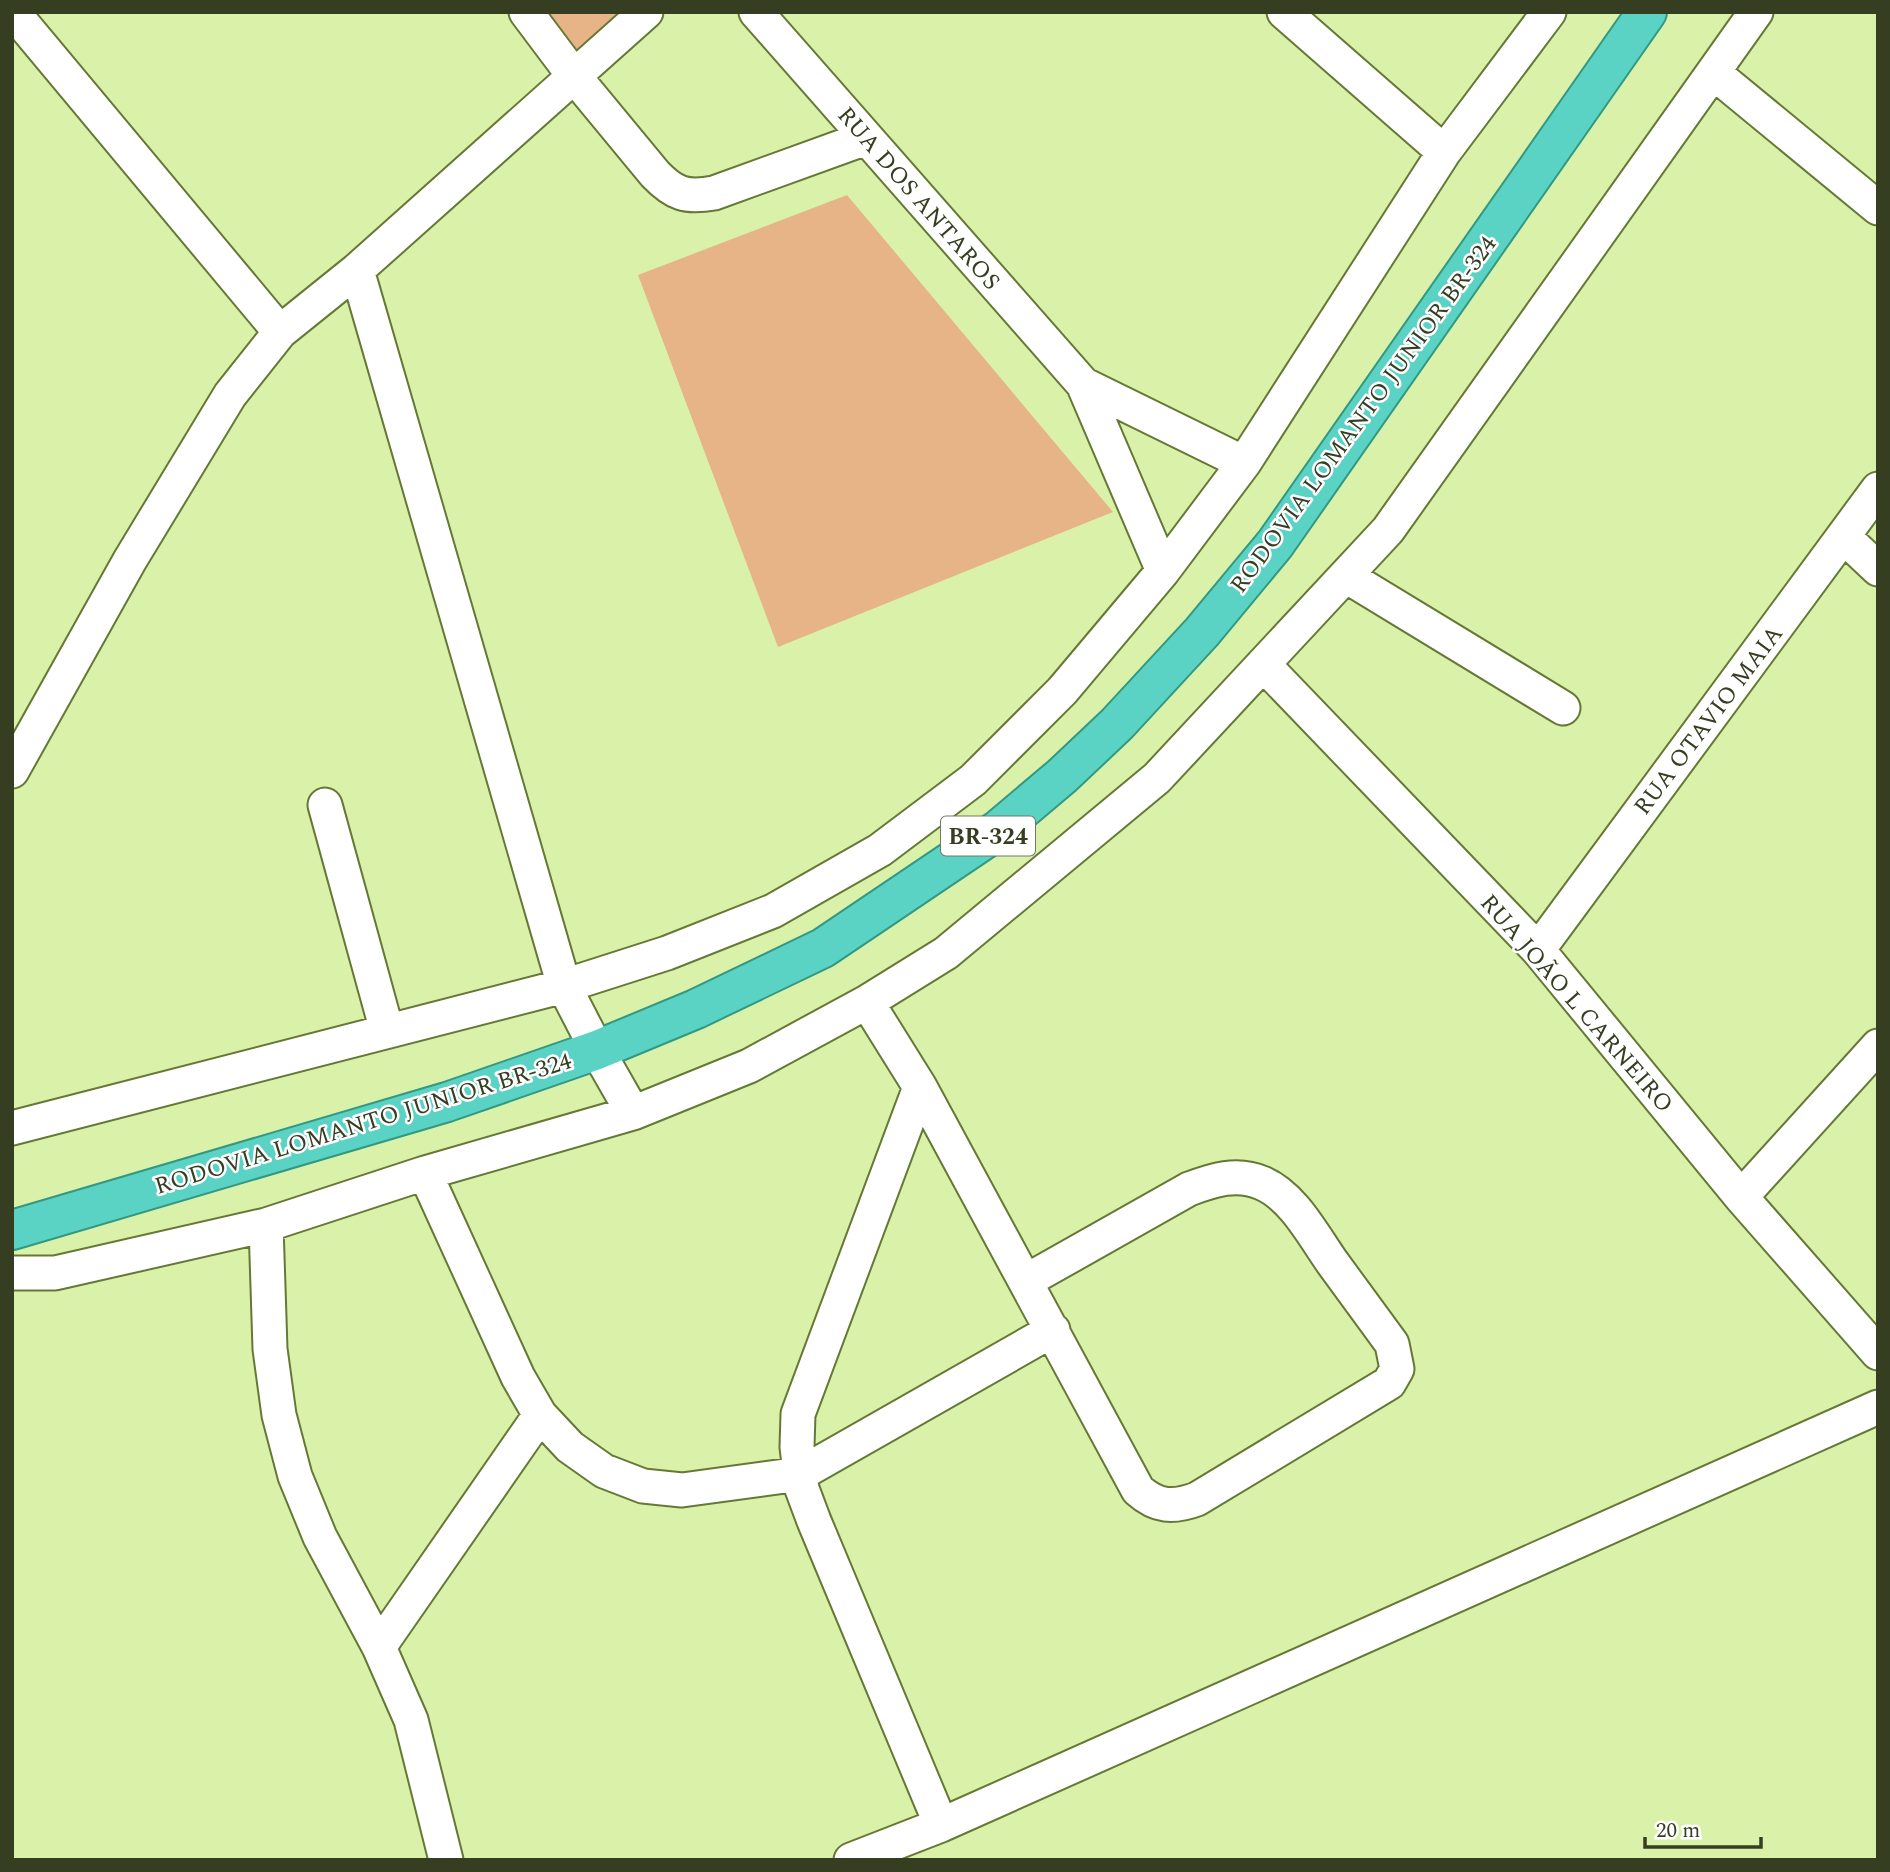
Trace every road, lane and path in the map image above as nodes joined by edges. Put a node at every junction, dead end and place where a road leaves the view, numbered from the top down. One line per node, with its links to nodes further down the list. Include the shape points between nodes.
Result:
1 (13, 12): 15 (street)
2 (526, 12): 10 (street)
3 (646, 12): 10 (street)
4 (756, 12): 11 (street, RUA DOS ANTAROS)
5 (1284, 12): 12 (street)
6 (1549, 12): 12 (street)
7 (1647, 12): 32 (highway, RODOVIA LOMANTO JUNIOR BR-324 / BR-324, via 1275,544 1202,632 1116,724 998,830 823,948)
8 (1756, 12): 9 (street)
9 (1714, 73): 13 (street); 22 (street, via 1388,530)
10 (574, 76): 11 (street, via 668,187 681,193 714,193); 14 (street)
11 (866, 138): 16 (street, RUA DOS ANTAROS)
12 (1444, 152): 17 (street)
13 (1878, 208)
14 (357, 270): 15 (street); 28 (street)
15 (281, 332): 25 (street, via 230,395 130,560)
16 (1083, 384): 17 (street, RUA DOS ANTAROS); 21 (street, RUA DOS ANTAROS)
17 (1244, 463): 21 (street)
18 (1878, 489): 19 (street, RUA OTAVIO MAIA)
19 (1844, 537): 20 (street); 27 (street, RUA OTAVIO MAIA)
20 (1878, 569)
21 (1163, 571): 28 (street, via 1062,691 973,779 880,849 774,911 667,953)
22 (1346, 576): 23 (street); 24 (street)
23 (1263, 664): 27 (street, RUA JOÃO L CARNEIRO); 29 (street, via 1157,778 946,953)
24 (1563, 709)
25 (12, 771)
26 (325, 804): 30 (street)
27 (1538, 950): 37 (street, RUA JOÃO L CARNEIRO)
28 (564, 985): 30 (street); 32 (street)
29 (867, 1002): 33 (street); 34 (street, via 749,1066)
30 (387, 1031): 35 (street)
31 (1878, 1046): 37 (street)
32 (597, 1051): 34 (street); 39 (highway, RODOVIA LOMANTO JUNIOR BR-324 / BR-324, via 447,1102)
33 (920, 1087): 41 (street); 46 (street, via 798,1414)
34 (633, 1113): 36 (street)
35 (12, 1128)
36 (425, 1173): 38 (street); 45 (street, via 518,1377)
37 (1741, 1197): 43 (street, RUA JOÃO L CARNEIRO)
38 (266, 1225): 40 (street, via 55,1273); 47 (street, via 270,1349 279,1415 295,1476 320,1537)
39 (12, 1230)
40 (12, 1273)
41 (1026, 1281): 42 (street); 42 (street, via 1189,1189 1236,1177 1261,1182 1280,1195 1309,1229 1392,1344 1397,1369 1390,1383 1196,1499 1166,1506 1138,1490)
42 (1053, 1330): 46 (street)
43 (1877, 1349)
44 (1878, 1407): 48 (street)
45 (540, 1415): 46 (street, via 570,1447 604,1471 643,1486 682,1490); 47 (street)
46 (800, 1474): 48 (street, via 814,1521)
47 (379, 1647): 49 (street, via 411,1720)
48 (941, 1825): 50 (street)
49 (446, 1860)
50 (851, 1860)

